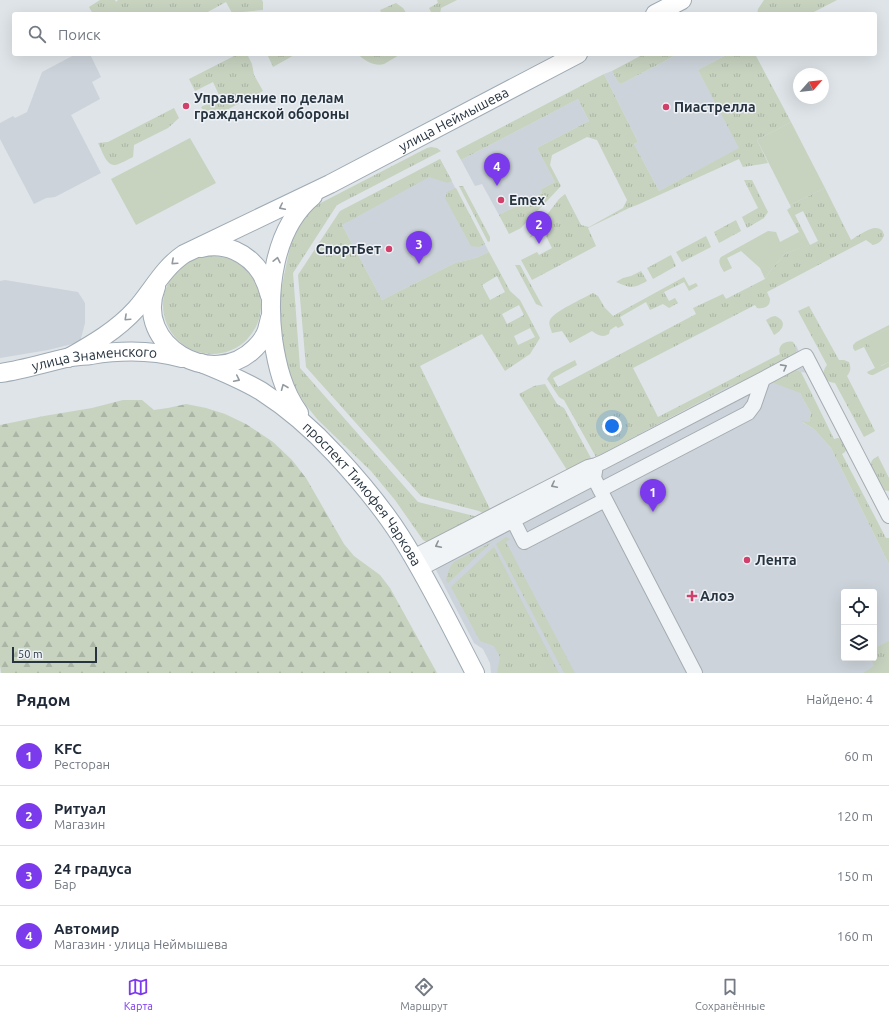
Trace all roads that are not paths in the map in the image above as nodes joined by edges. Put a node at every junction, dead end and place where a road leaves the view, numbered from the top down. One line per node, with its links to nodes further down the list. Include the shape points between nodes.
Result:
1 (682, 0): 2 (main road)
2 (659, 12)
3 (574, 56): 4 (main road, улица Неймышева)
4 (330, 184): 5 (main road, one-way to 5); 7 (main road, one-way to 4, via 278,254 290,222 306,202)
5 (191, 250): 6 (main road, one-way to 6, via 176,260); 7 (main road, via 220,246 241,254 261,273 267,284)
6 (160, 277): 8 (main road, one-way to 8, via 139,306 115,329); 9 (main road, via 152,298 151,309 157,330 165,343)
7 (271, 307): 9 (main road, via 267,331 252,351 230,363 218,365); 12 (main road, one-way to 7, via 294,405 280,376)
8 (68, 358): 9 (main road, улица Знаменского, via 120,351 143,351); 10 (main road, улица Знаменского)
9 (195, 362): 12 (main road, проспект Тимофея Чаркова, one-way to 12, via 223,372 260,391)
10 (0, 373)
11 (763, 379): 13 (street); 13 (street, via 754,405 748,412); 14 (street, one-way to 14, via 806,356)
12 (313, 431): 17 (main road, проспект Тимофея Чаркова, via 368,491)
13 (596, 480): 16 (street); 16 (street, via 524,542); 17 (street, one-way to 17); 19 (street)
14 (885, 500): 15 (street)
15 (889, 516)
16 (513, 520): 17 (street)
17 (417, 563): 18 (main road, проспект Тимофея Чаркова)
18 (475, 673)
19 (695, 673)

